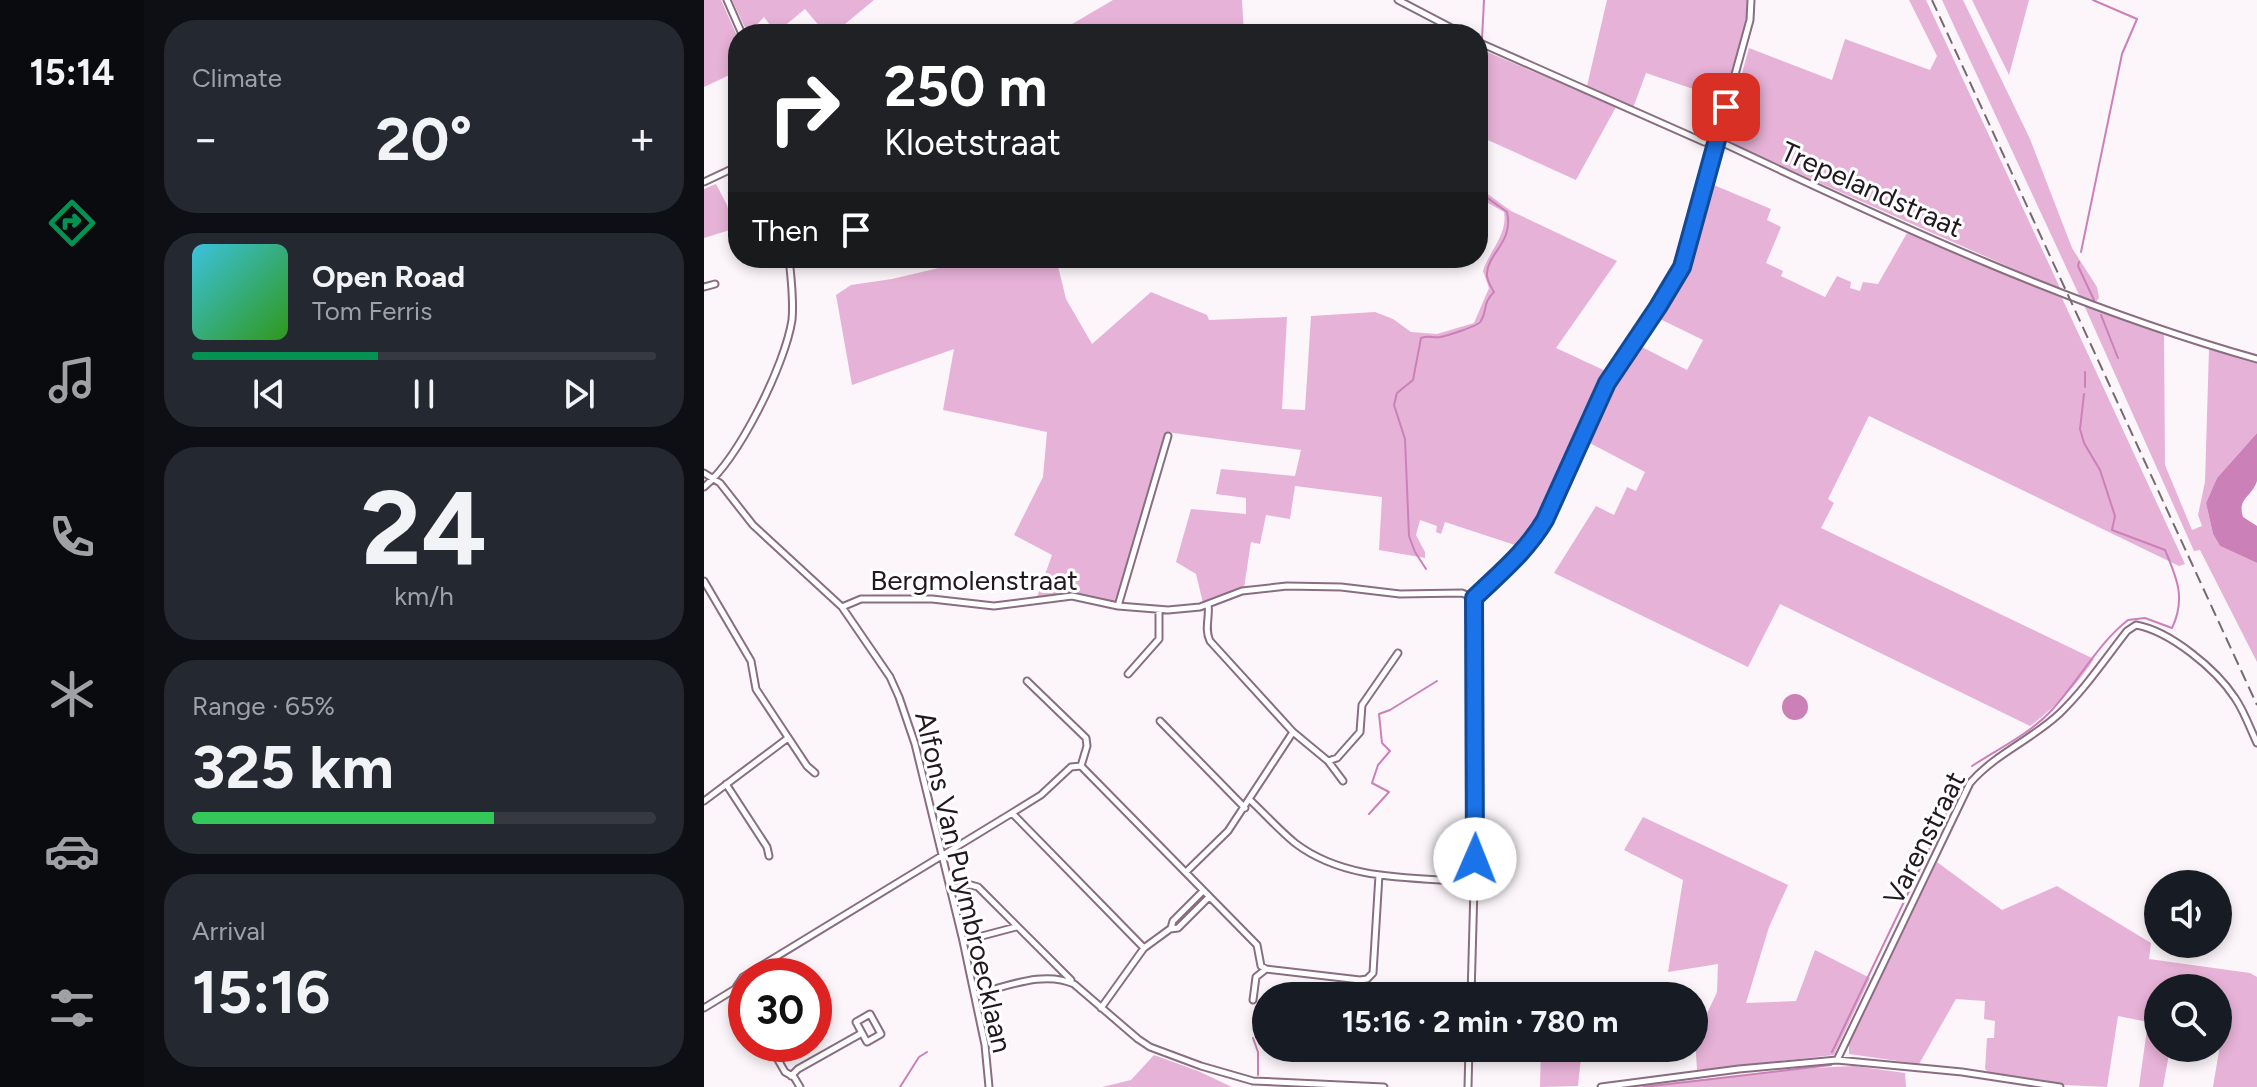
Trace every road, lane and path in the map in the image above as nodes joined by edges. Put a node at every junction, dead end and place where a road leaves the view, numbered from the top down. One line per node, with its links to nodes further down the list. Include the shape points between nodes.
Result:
1 (727, 0): 4 (street)
2 (1398, 0): 5 (street)
3 (1751, 0): 7 (street)
4 (738, 24)
5 (1444, 24)
6 (1488, 46): 7 (street, Trepelandstraat)
7 (1716, 143): 13 (street, Trepelandstraat, via 2109,312); 19 (street, via 1672,286 1607,383 1534,538)
8 (728, 171): 9 (street)
9 (704, 182)
10 (790, 268): 16 (street, via 792,314 768,391)
11 (715, 284): 12 (street)
12 (704, 287)
13 (2257, 359)
14 (1168, 436): 21 (street)
15 (704, 473): 16 (street, Bergmolenstraat)
16 (714, 479): 17 (street); 22 (street, Bergmolenstraat, via 753,525)
17 (704, 487)
18 (704, 581): 29 (street, via 751,661 756,689)
19 (1474, 598): 20 (street, Bergmolenstraat, via 1455,592 1269,587); 44 (street)
20 (1208, 604): 23 (street, Bergmolenstraat); 28 (street, via 1210,641)
21 (1118, 606): 22 (street, Bergmolenstraat, via 1072,596 994,606 861,599); 23 (street, Bergmolenstraat)
22 (842, 607): 41 (street, Alfons Van Puymbroecklaan, via 899,697)
23 (1159, 610): 25 (street, via 1159,639)
24 (1398, 653): 31 (street, via 1362,705 1360,732)
25 (1128, 674)
26 (1027, 681): 32 (street, via 1086,738)
27 (1160, 721): 38 (street)
28 (1293, 732): 31 (street); 36 (street)
29 (788, 738): 33 (street); 35 (street)
30 (2257, 743): 64 (street, Varenstraat, via 2236,699 2196,658 2158,631 2136,625 2127,631 2058,714 2000,754 1970,783)
31 (1328, 761): 34 (street)
32 (1081, 766): 39 (street, via 1071,767); 42 (street)
33 (815, 773)
34 (1343, 781)
35 (726, 784): 37 (street); 40 (street)
36 (1250, 800): 38 (street); 43 (street, via 1311,853)
37 (704, 801)
38 (1245, 808): 42 (street)
39 (1012, 813): 41 (street); 51 (street)
40 (769, 856)
41 (942, 856): 45 (street, Alfons Van Puymbroecklaan); 52 (street)
42 (1186, 872): 46 (street)
43 (1379, 875): 44 (street); 54 (street, via 1373,973 1368,978)
44 (1475, 882): 57 (street)
45 (950, 888): 48 (street, via 978,887); 50 (street, Alfons Van Puymbroecklaan)
46 (1203, 891): 47 (street); 49 (street)
47 (1209, 897): 49 (street, via 1178,928); 54 (street, via 1257,945)
48 (1017, 927): 50 (street); 53 (street)
49 (1170, 929): 51 (street)
50 (963, 941): 60 (street, Alfons Van Puymbroecklaan)
51 (1144, 948): 62 (street)
52 (774, 958)
53 (1050, 958): 55 (street, via 1052,971); 58 (street)
54 (1266, 969): 56 (street)
55 (1047, 977): 58 (street); 60 (street)
56 (1255, 982)
57 (1471, 982)
58 (1074, 984): 62 (street)
59 (728, 993): 61 (street)
60 (975, 994): 69 (street, Alfons Van Puymbroecklaan)
61 (704, 1008)
62 (1101, 1008): 70 (street, via 1150,1047 1239,1079)
63 (862, 1033): 63 (street, via 867,1042 881,1034 870,1014 856,1022); 67 (street)
64 (1837, 1060): 72 (street); 73 (street)
65 (779, 1062): 67 (street)
66 (1469, 1062): 71 (street)
67 (791, 1076): 68 (street)
68 (800, 1087)
69 (989, 1087)
70 (1384, 1087)
71 (1468, 1087)
72 (1601, 1087)
73 (2060, 1087)

